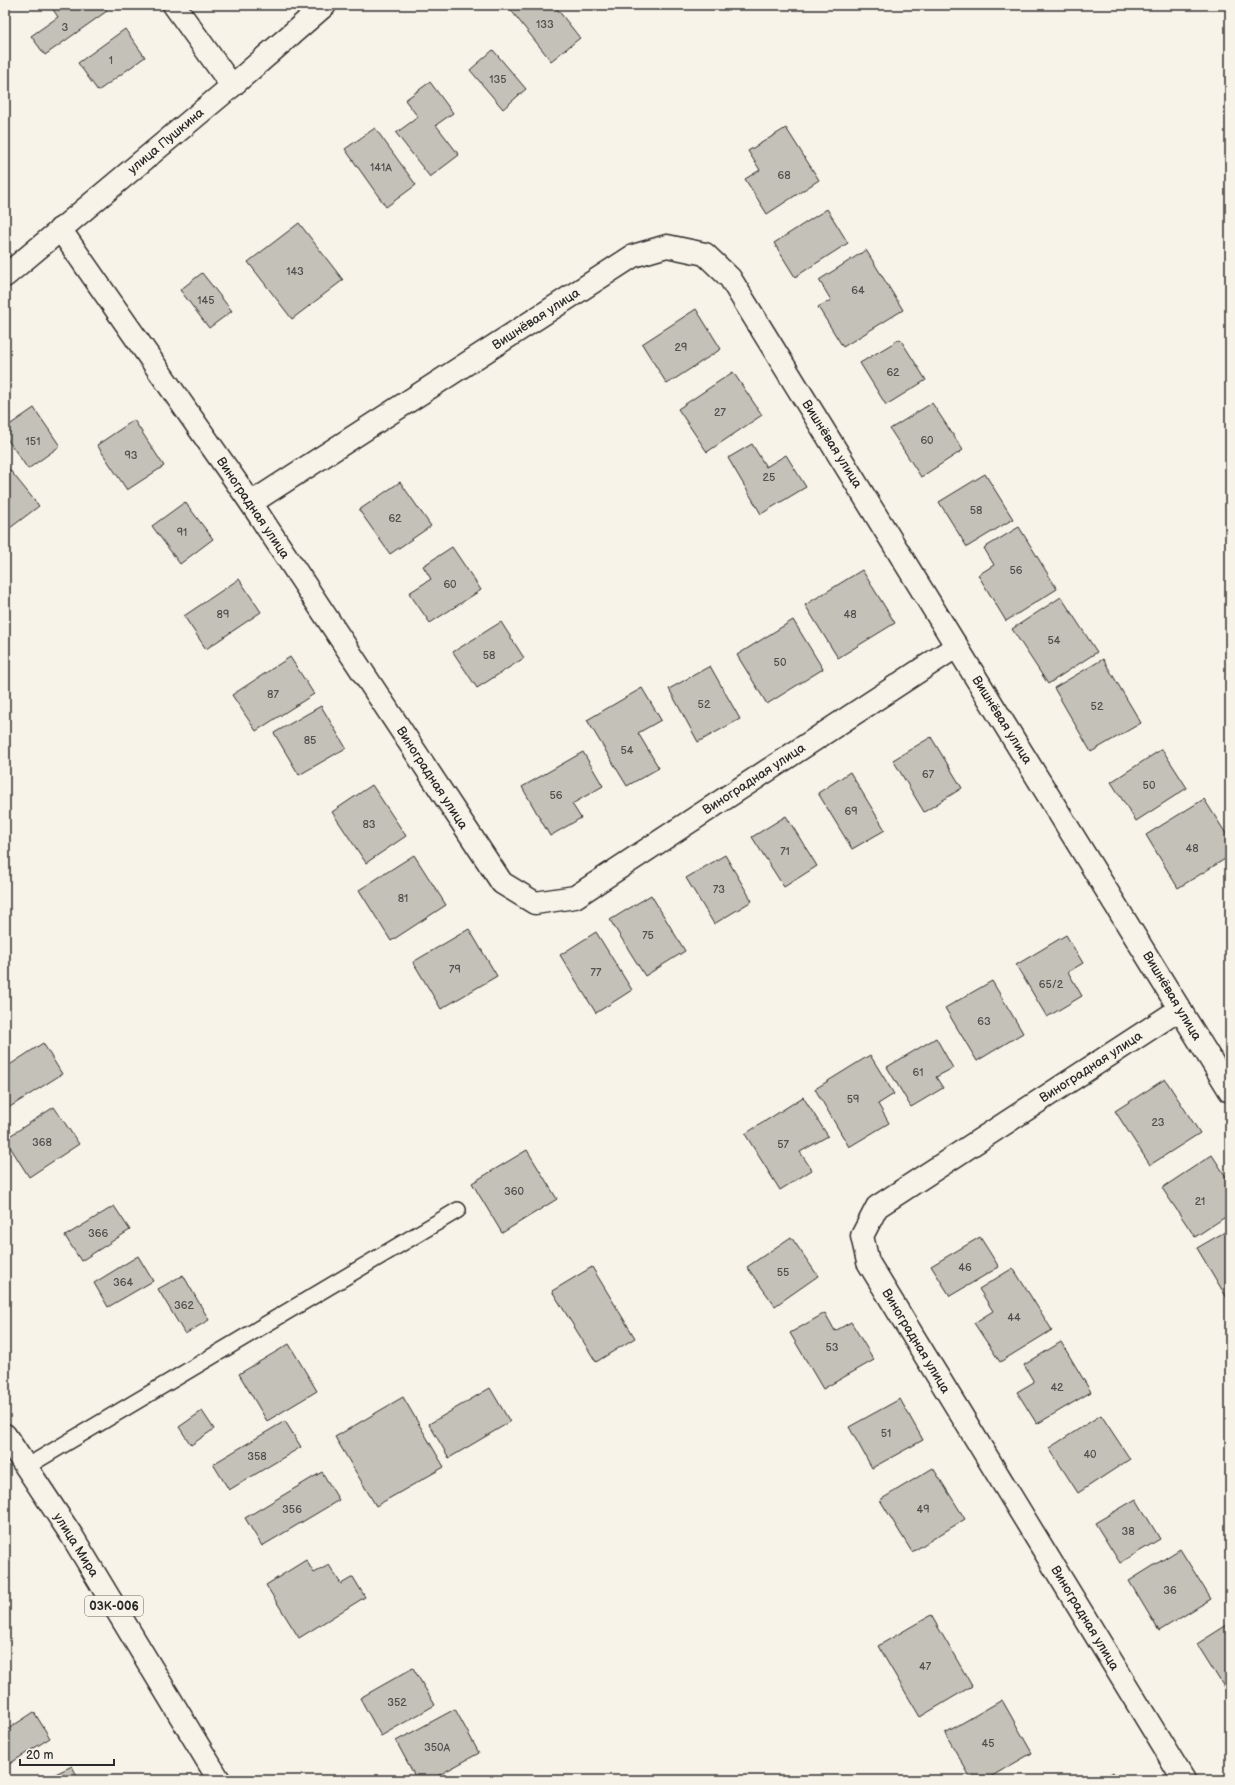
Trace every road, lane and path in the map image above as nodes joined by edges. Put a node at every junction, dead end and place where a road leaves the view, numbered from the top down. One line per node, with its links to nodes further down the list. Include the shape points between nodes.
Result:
1 (174, 5): 3 (street)
2 (325, 5): 3 (street, улица Пушкина)
3 (232, 86): 4 (street, улица Пушкина)
4 (60, 229): 5 (street, улица Пушкина); 6 (street, Виноградная улица)
5 (5, 276)
6 (251, 503): 7 (street, Виноградная улица, via 502,883 535,903 574,897); 7 (street, Вишнёвая улица, via 633,256 667,246 706,254 730,278)
7 (957, 646): 8 (street, Вишнёвая улица)
8 (1180, 1009): 9 (street, Вишнёвая улица); 14 (street, Виноградная улица, via 877,1207 862,1236 868,1262)
9 (1230, 1091)
10 (458, 1210): 12 (lane)
11 (5, 1435): 12 (street, улица Мира / 03К-006)
12 (26, 1467): 13 (street, улица Мира / 03К-006, via 72,1536)
13 (219, 1780)
14 (1184, 1780)

